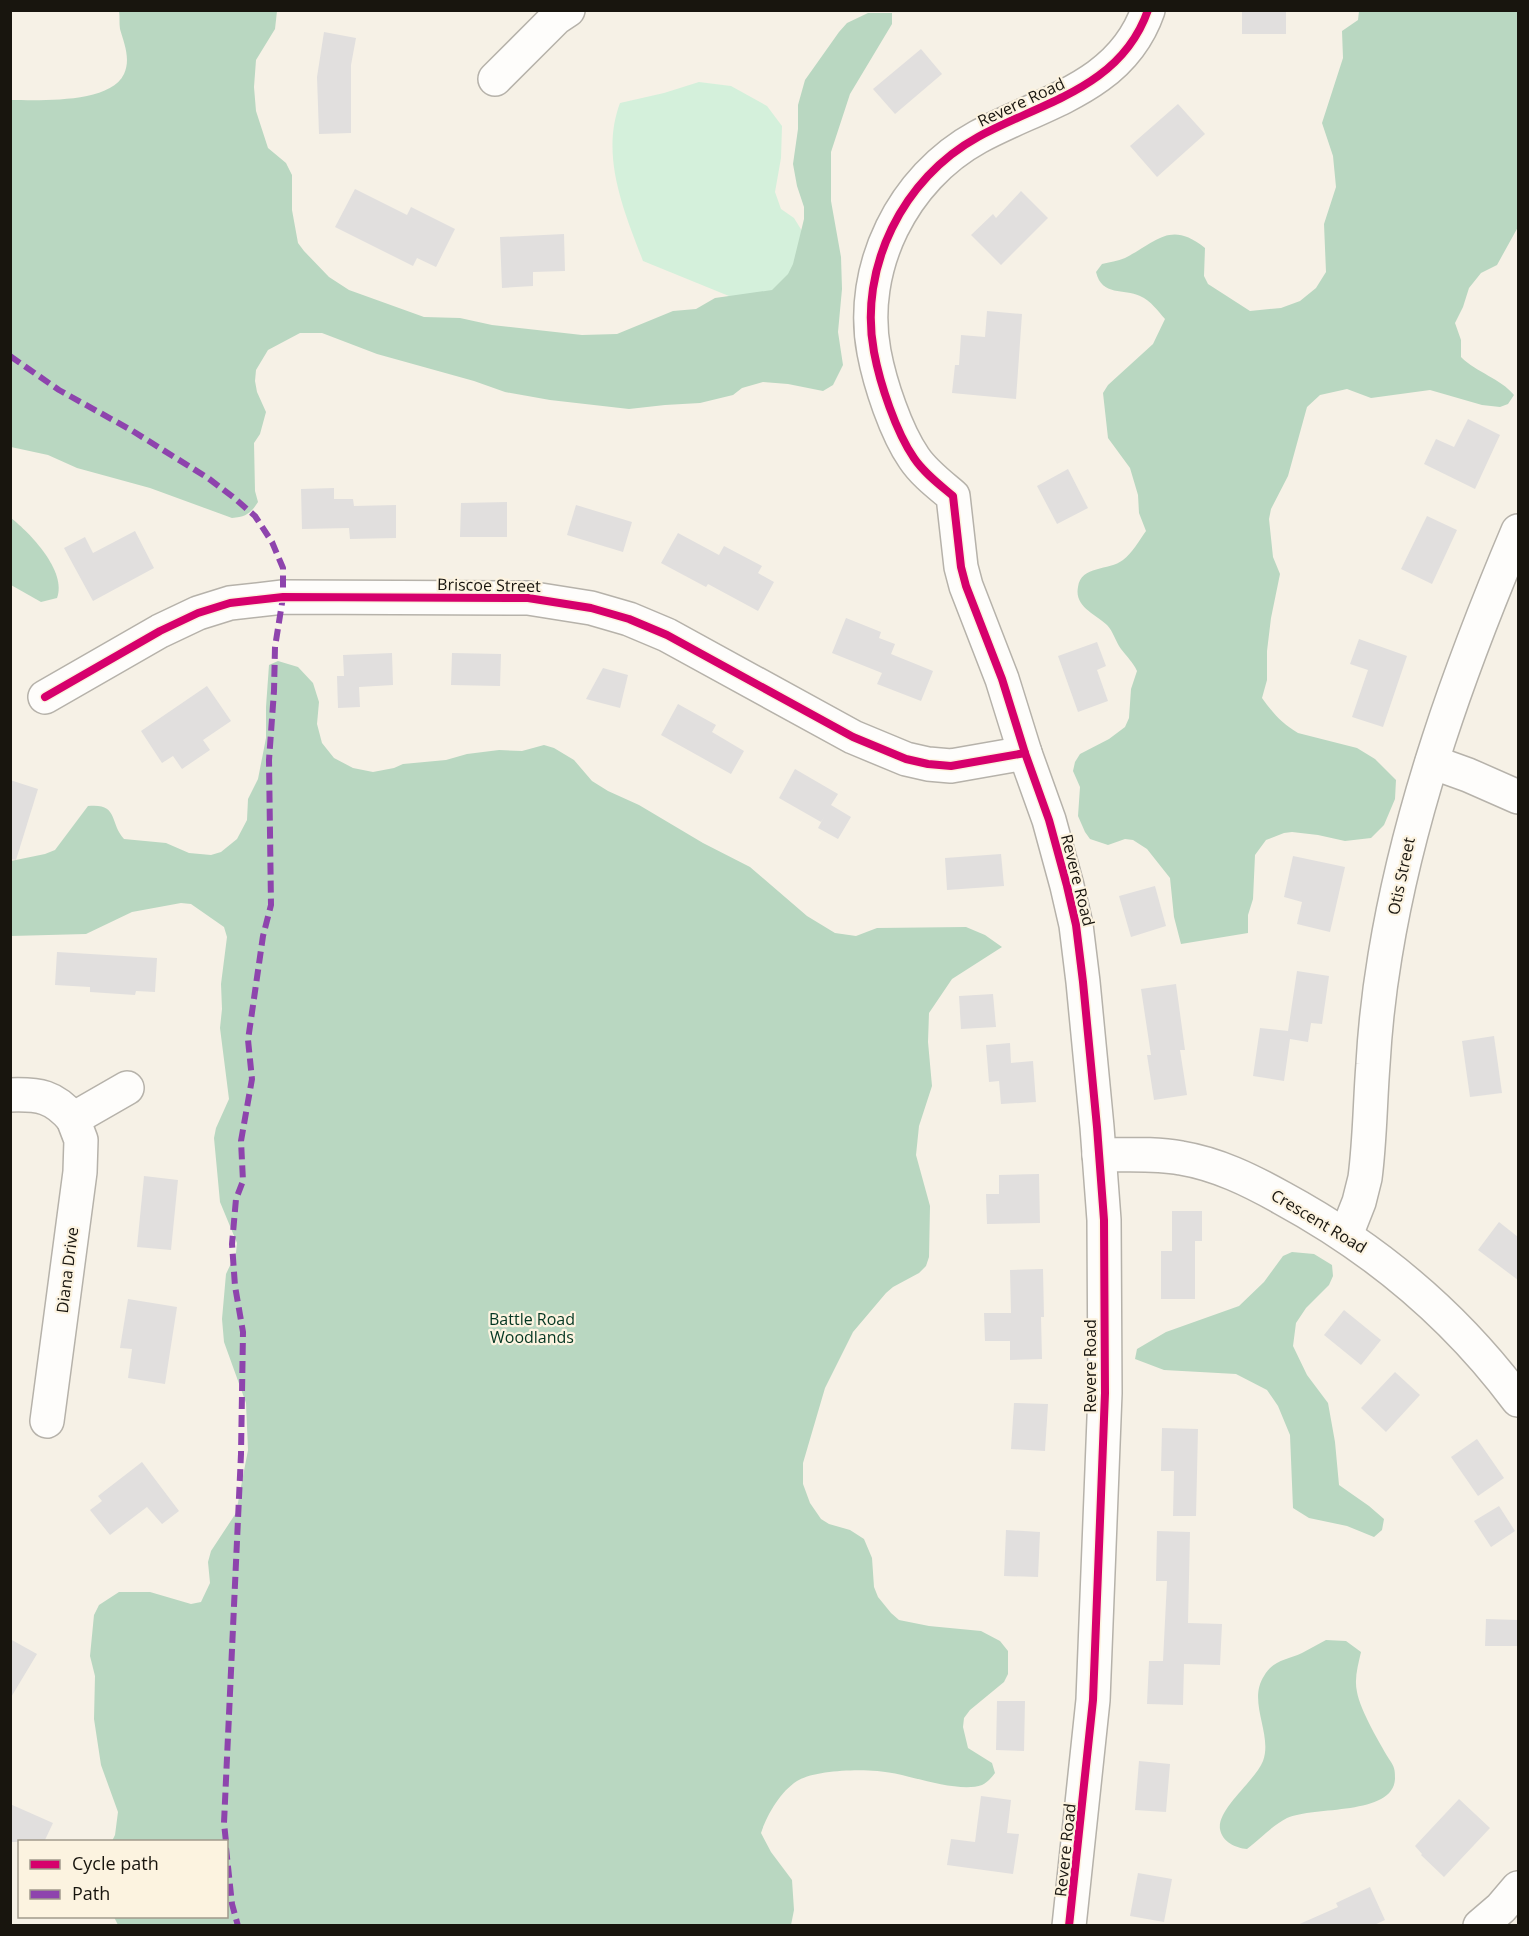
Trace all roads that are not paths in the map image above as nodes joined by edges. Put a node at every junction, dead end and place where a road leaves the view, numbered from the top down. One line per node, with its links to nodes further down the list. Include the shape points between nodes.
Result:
1 (568, 10): 3 (street)
2 (1148, 10): 6 (street, Revere Road, via 1131,44 1099,76 947,157 902,210 885,244 872,286 872,344 880,380 914,459 953,496 966,586)
3 (495, 79)
4 (1518, 531): 7 (street, Otis Street)
5 (45, 697): 6 (street, Briscoe Street, via 160,630 230,603 283,597 528,598 591,608 667,635 853,737 906,759 951,766)
6 (1025, 753): 12 (street, Revere Road, via 1059,853 1076,925)
7 (1432, 762): 8 (street); 13 (street, Otis Street, via 1395,898 1377,1012 1365,1178)
8 (1518, 797)
9 (127, 1088): 11 (street)
10 (10, 1095): 11 (street, via 44,1097 64,1108)
11 (73, 1119): 15 (street, Diana Drive, via 81,1140 81,1164)
12 (1099, 1155): 13 (street, Crescent Road, via 1169,1156 1203,1163 1246,1179); 17 (street, Revere Road, via 1104,1220 1105,1393 1094,1678)
13 (1346, 1234): 14 (street, Crescent Road, via 1415,1288 1454,1325 1491,1363)
14 (1518, 1400)
15 (48, 1421)
16 (1518, 1888): 18 (street)
17 (1069, 1926)
18 (1480, 1926)

